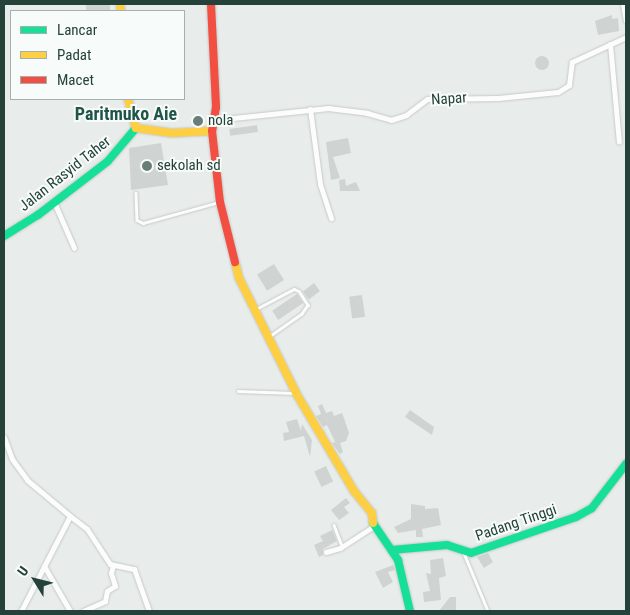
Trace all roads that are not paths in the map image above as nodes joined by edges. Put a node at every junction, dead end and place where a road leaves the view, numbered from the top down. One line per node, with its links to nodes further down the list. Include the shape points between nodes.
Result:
1 (211, 4): 8 (street)
2 (622, 4): 3 (street)
3 (626, 22)
4 (626, 37): 5 (street, Napar, via 606,45)
5 (610, 44): 7 (street, Napar, via 572,62 569,85 558,92 498,98 432,98 406,115 391,120 353,110); 11 (street)
6 (128, 100): 9 (street)
7 (310, 109): 8 (street, Napar); 15 (street, via 320,184)
8 (214, 120): 10 (street)
9 (136, 128): 10 (street, via 172,133); 13 (street, Jalan Rasyid Taher, via 108,161)
10 (212, 131): 14 (street)
11 (619, 142)
12 (136, 193): 14 (lane, via 138,220 143,224)
13 (54, 202): 16 (street, Jalan Rasyid Taher); 17 (street)
14 (220, 202): 18 (street, via 239,278)
15 (331, 218)
16 (4, 236)
17 (74, 248)
18 (253, 311): 19 (street); 19 (lane, via 294,289 308,305 302,314)
19 (266, 338): 21 (street)
20 (238, 391): 21 (lane)
21 (296, 393): 26 (street, via 354,491 372,513)
22 (4, 436): 24 (street, via 12,459 26,480)
23 (626, 464): 30 (street, Padang Tinggi, via 586,512 471,553)
24 (70, 516): 31 (street, via 87,529 104,558); 32 (street)
25 (334, 525): 27 (lane)
26 (374, 526): 27 (street); 28 (street)
27 (342, 546): 29 (street)
28 (392, 550): 30 (street, Padang Tinggi, via 444,545); 37 (street, via 402,570)
29 (326, 552)
30 (464, 552): 38 (lane)
31 (114, 565): 35 (street, via 111,573 115,586 107,591 105,601); 36 (street, via 134,569)
32 (44, 566): 33 (street); 34 (street)
33 (21, 611)
34 (70, 611)
35 (83, 611)
36 (149, 611)
37 (410, 611)
38 (488, 611)

